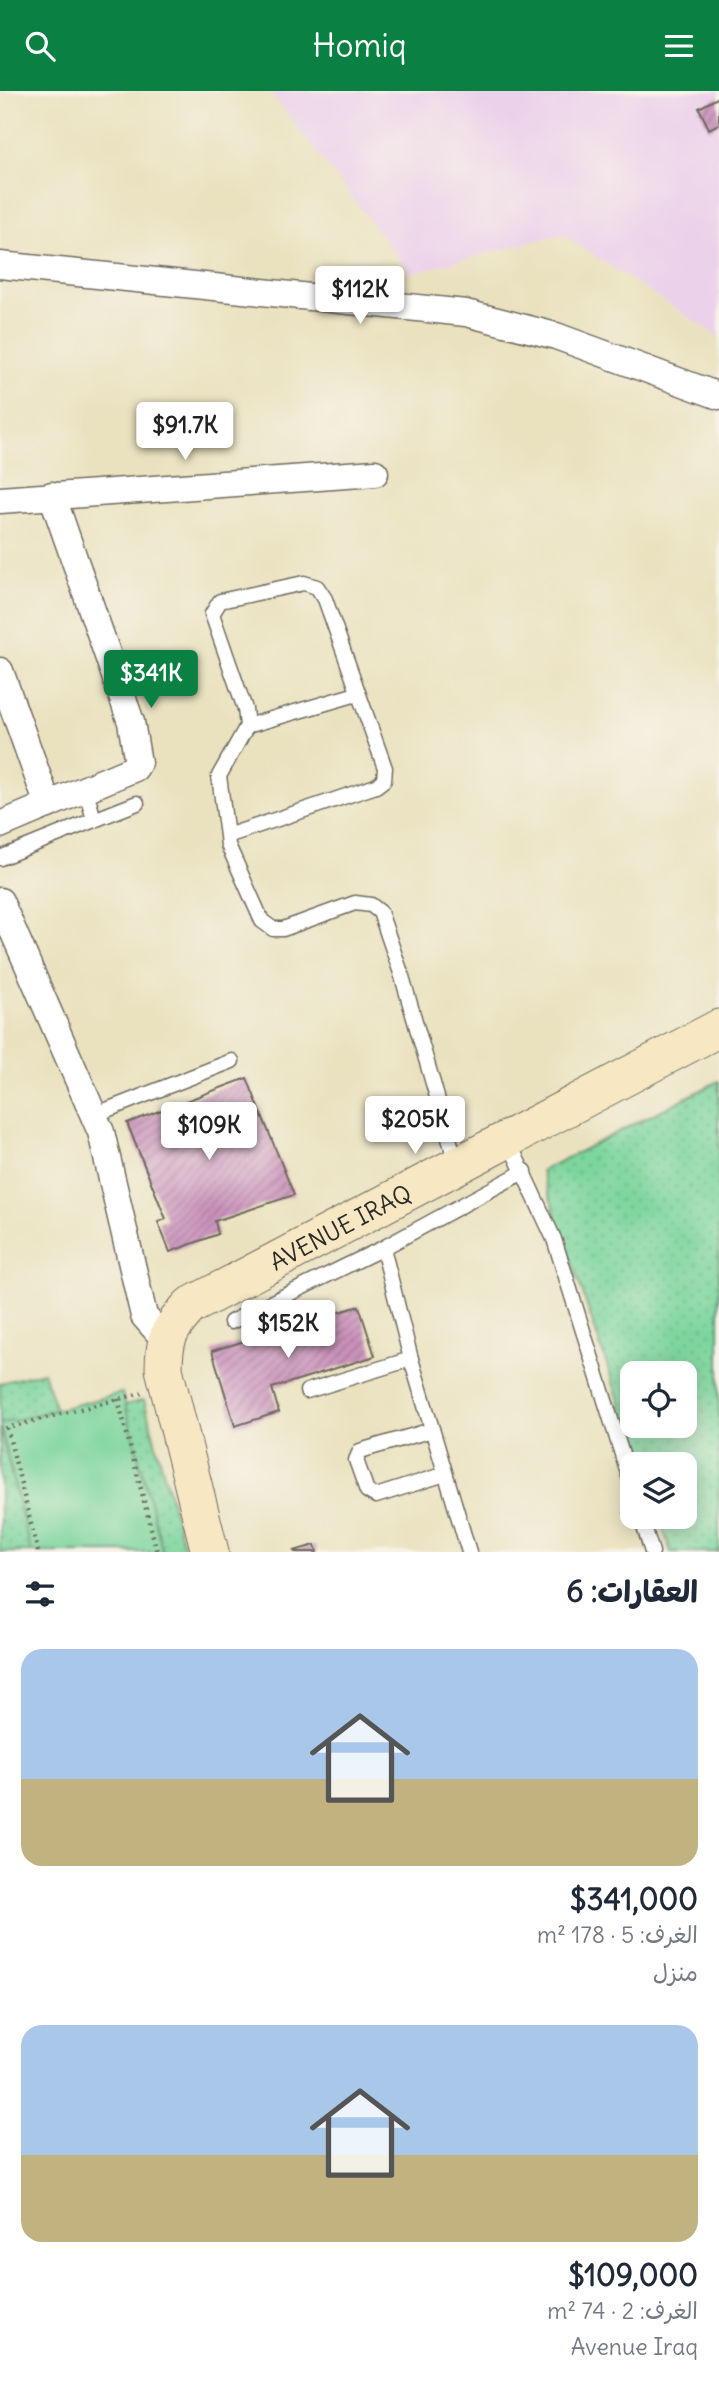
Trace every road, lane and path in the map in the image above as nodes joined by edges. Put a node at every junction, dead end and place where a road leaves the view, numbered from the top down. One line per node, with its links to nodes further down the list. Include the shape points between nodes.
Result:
1 (0, 265): 2 (street, via 466,313 556,336)
2 (719, 397)
3 (375, 473): 4 (street)
4 (52, 495): 5 (street); 9 (street, via 131,722 138,755 135,768)
5 (0, 500)
6 (0, 671): 11 (street)
7 (357, 694): 8 (lane); 8 (lane, via 317,587 304,583 220,601 212,614 246,709); 14 (lane, via 385,768 384,780)
8 (247, 726): 14 (lane, via 219,776)
9 (86, 790): 11 (street); 12 (lane)
10 (137, 803): 12 (lane)
11 (48, 805): 13 (street)
12 (94, 820): 15 (lane)
13 (0, 825)
14 (226, 835): 21 (lane, via 262,921 273,929 355,903 371,905 380,912)
15 (0, 858)
16 (0, 901): 19 (street)
17 (719, 1028): 20 (street, AVENUE IRAQ)
18 (232, 1061): 19 (lane)
19 (94, 1115): 24 (street, via 145,1316)
20 (517, 1156): 21 (street, AVENUE IRAQ); 22 (lane); 30 (lane, via 554,1239)
21 (457, 1167): 24 (street, AVENUE IRAQ, via 203,1297 175,1323)
22 (383, 1248): 23 (lane); 25 (lane)
23 (232, 1322)
24 (165, 1340): 26 (street)
25 (411, 1359): 27 (lane); 29 (lane)
26 (167, 1387): 28 (path); 35 (street)
27 (307, 1391)
28 (118, 1399): 33 (path, via 7,1428); 34 (path)
29 (432, 1430): 31 (lane); 31 (lane, via 360,1451 356,1460 367,1491 376,1496)
30 (621, 1452)
31 (445, 1474): 36 (lane)
32 (645, 1529): 37 (lane)
33 (38, 1552)
34 (157, 1552)
35 (210, 1552)
36 (469, 1552)
37 (652, 1552)

